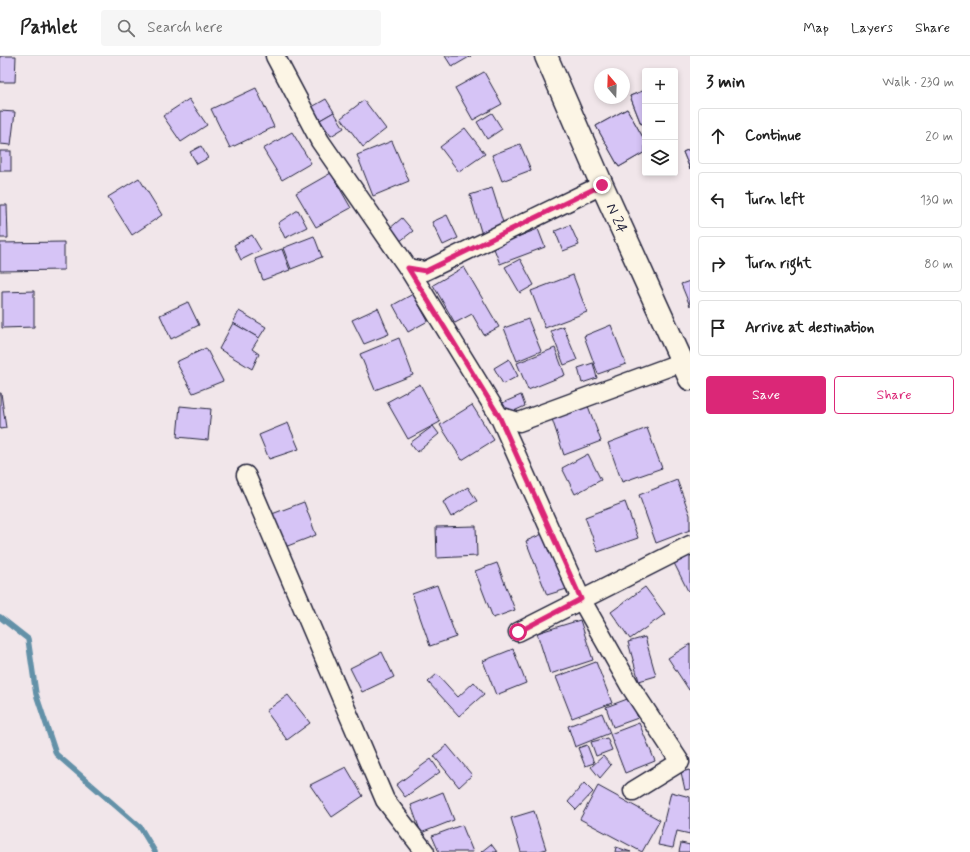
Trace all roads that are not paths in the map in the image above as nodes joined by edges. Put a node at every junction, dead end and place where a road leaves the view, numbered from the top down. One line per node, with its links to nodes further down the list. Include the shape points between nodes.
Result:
1 (275, 56): 4 (street, via 320,141)
2 (546, 56): 3 (main road, N 24)
3 (602, 185): 4 (street, via 426,271); 5 (main road, N 24)
4 (408, 268): 6 (street)
5 (686, 370): 6 (street, via 519,422)
6 (499, 416): 9 (street)
7 (246, 475): 12 (street, via 385,800)
8 (690, 545): 9 (street)
9 (581, 599): 10 (street); 11 (street, via 630,686 680,762)
10 (518, 632)
11 (632, 791)
12 (425, 852)

